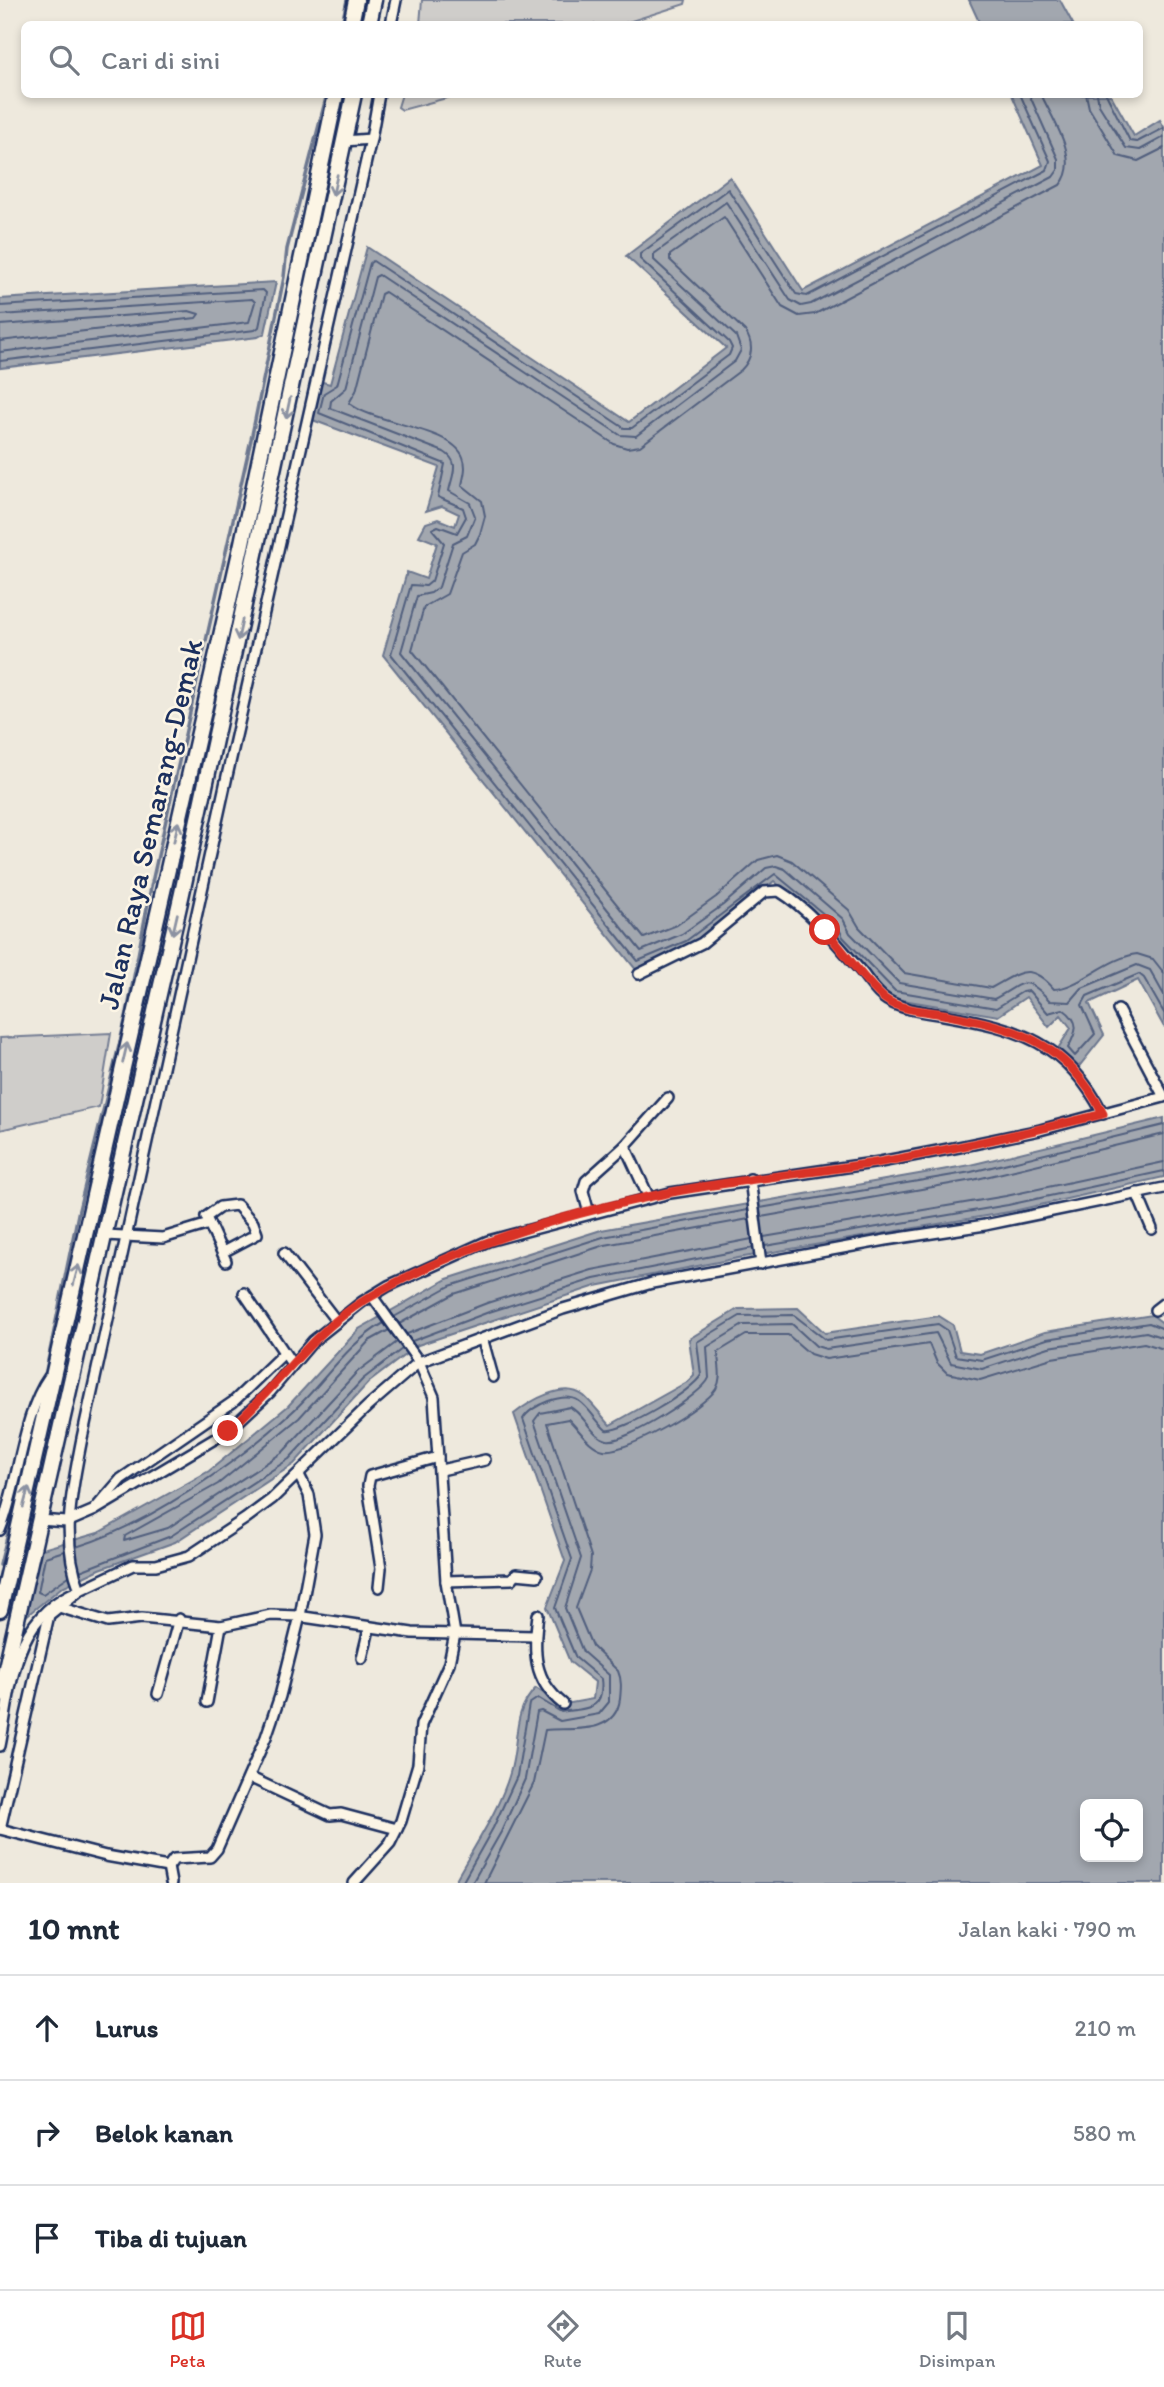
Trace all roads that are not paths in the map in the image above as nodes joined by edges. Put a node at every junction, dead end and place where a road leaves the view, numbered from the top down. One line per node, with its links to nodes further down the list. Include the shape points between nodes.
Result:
1 (356, 0): 4 (highway)
2 (374, 0): 5 (highway)
3 (396, 0): 6 (street)
4 (352, 21)
5 (370, 21)
6 (392, 21)
7 (335, 98): 12 (highway, Jalan Raya Semarang-Demak, one-way to 7)
8 (353, 98): 11 (highway, Jalan Raya Semarang-Demak)
9 (378, 98): 10 (street)
10 (371, 139): 11 (street); 27 (street)
11 (344, 141): 13 (highway, Jalan Raya Semarang-Demak, one-way to 13)
12 (163, 891): 13 (highway); 39 (highway, Jalan Raya Semarang-Demak, one-way to 12)
13 (182, 893): 27 (highway, Jalan Raya Semarang-Demak, one-way to 27)
14 (639, 974): 18 (street, via 702,943 764,892 779,891 825,930 886,1000 1016,1030 1041,1043 1063,1058 1089,1086)
15 (1118, 1010): 16 (street)
16 (1164, 1097): 18 (street)
17 (668, 1098): 19 (street)
18 (1103, 1114): 20 (street, via 906,1157)
19 (625, 1146): 23 (street); 24 (street, via 583,1185)
20 (750, 1181): 23 (street); 29 (street)
21 (1164, 1188): 22 (street)
22 (1137, 1193): 26 (street); 29 (street, via 985,1225)
23 (649, 1198): 24 (street)
24 (589, 1213): 31 (street, via 488,1241)
25 (209, 1224): 25 (street, via 224,1257 258,1230 242,1208 233,1204 209,1213); 27 (street, via 171,1237)
26 (1152, 1229)
27 (115, 1237): 46 (highway, Jalan Raya Semarang-Demak); 47 (street)
28 (284, 1253): 34 (street)
29 (761, 1261): 35 (street, via 652,1283 563,1309)
30 (244, 1293): 36 (street)
31 (372, 1296): 34 (street); 37 (street)
32 (1164, 1303): 33 (street)
33 (1155, 1310)
34 (337, 1322): 38 (street)
35 (483, 1341): 37 (street); 40 (street)
36 (284, 1353): 38 (street); 45 (street, via 233,1402 121,1479)
37 (415, 1358): 41 (street, via 434,1397); 44 (street)
38 (292, 1364): 45 (street, via 228,1431)
39 (57, 1367): 48 (street, via 37,1399); 54 (highway, Jalan Raya Semarang-Demak, one-way to 39)
40 (493, 1377)
41 (438, 1457): 43 (street); 52 (street, via 370,1476 381,1568)
42 (485, 1460): 43 (street)
43 (441, 1470): 50 (street)
44 (299, 1475): 51 (street, via 189,1556 133,1566); 56 (street, via 309,1495 315,1534)
45 (95, 1510): 47 (street)
46 (39, 1520): 47 (street); 63 (highway, Jalan Raya Semarang-Demak)
47 (68, 1522): 51 (street, via 67,1539)
48 (0, 1530)
49 (537, 1576): 50 (street)
50 (446, 1581): 60 (street)
51 (78, 1587): 53 (street)
52 (379, 1587)
53 (54, 1606): 57 (street, via 102,1622); 67 (street, via 34,1623 16,1662); 68 (street)
54 (0, 1610)
55 (538, 1615): 61 (street)
56 (300, 1616): 58 (street, via 271,1615); 59 (street); 69 (street, via 280,1696)
57 (179, 1619): 58 (street); 64 (street)
58 (221, 1626): 65 (street)
59 (369, 1629): 60 (street); 62 (street)
60 (454, 1634): 61 (street); 71 (street, via 449,1663 421,1725 418,1764)
61 (535, 1636): 66 (street, via 539,1674)
62 (362, 1658)
63 (0, 1694)
64 (158, 1694)
65 (207, 1702)
66 (563, 1704)
67 (3, 1719): 68 (street)
68 (9, 1740): 70 (street)
69 (249, 1777): 71 (street, via 330,1815); 72 (street, via 210,1857 174,1858)
70 (0, 1829): 72 (street)
71 (397, 1829): 74 (street)
72 (168, 1867): 73 (street)
73 (171, 1883)
74 (354, 1883)

